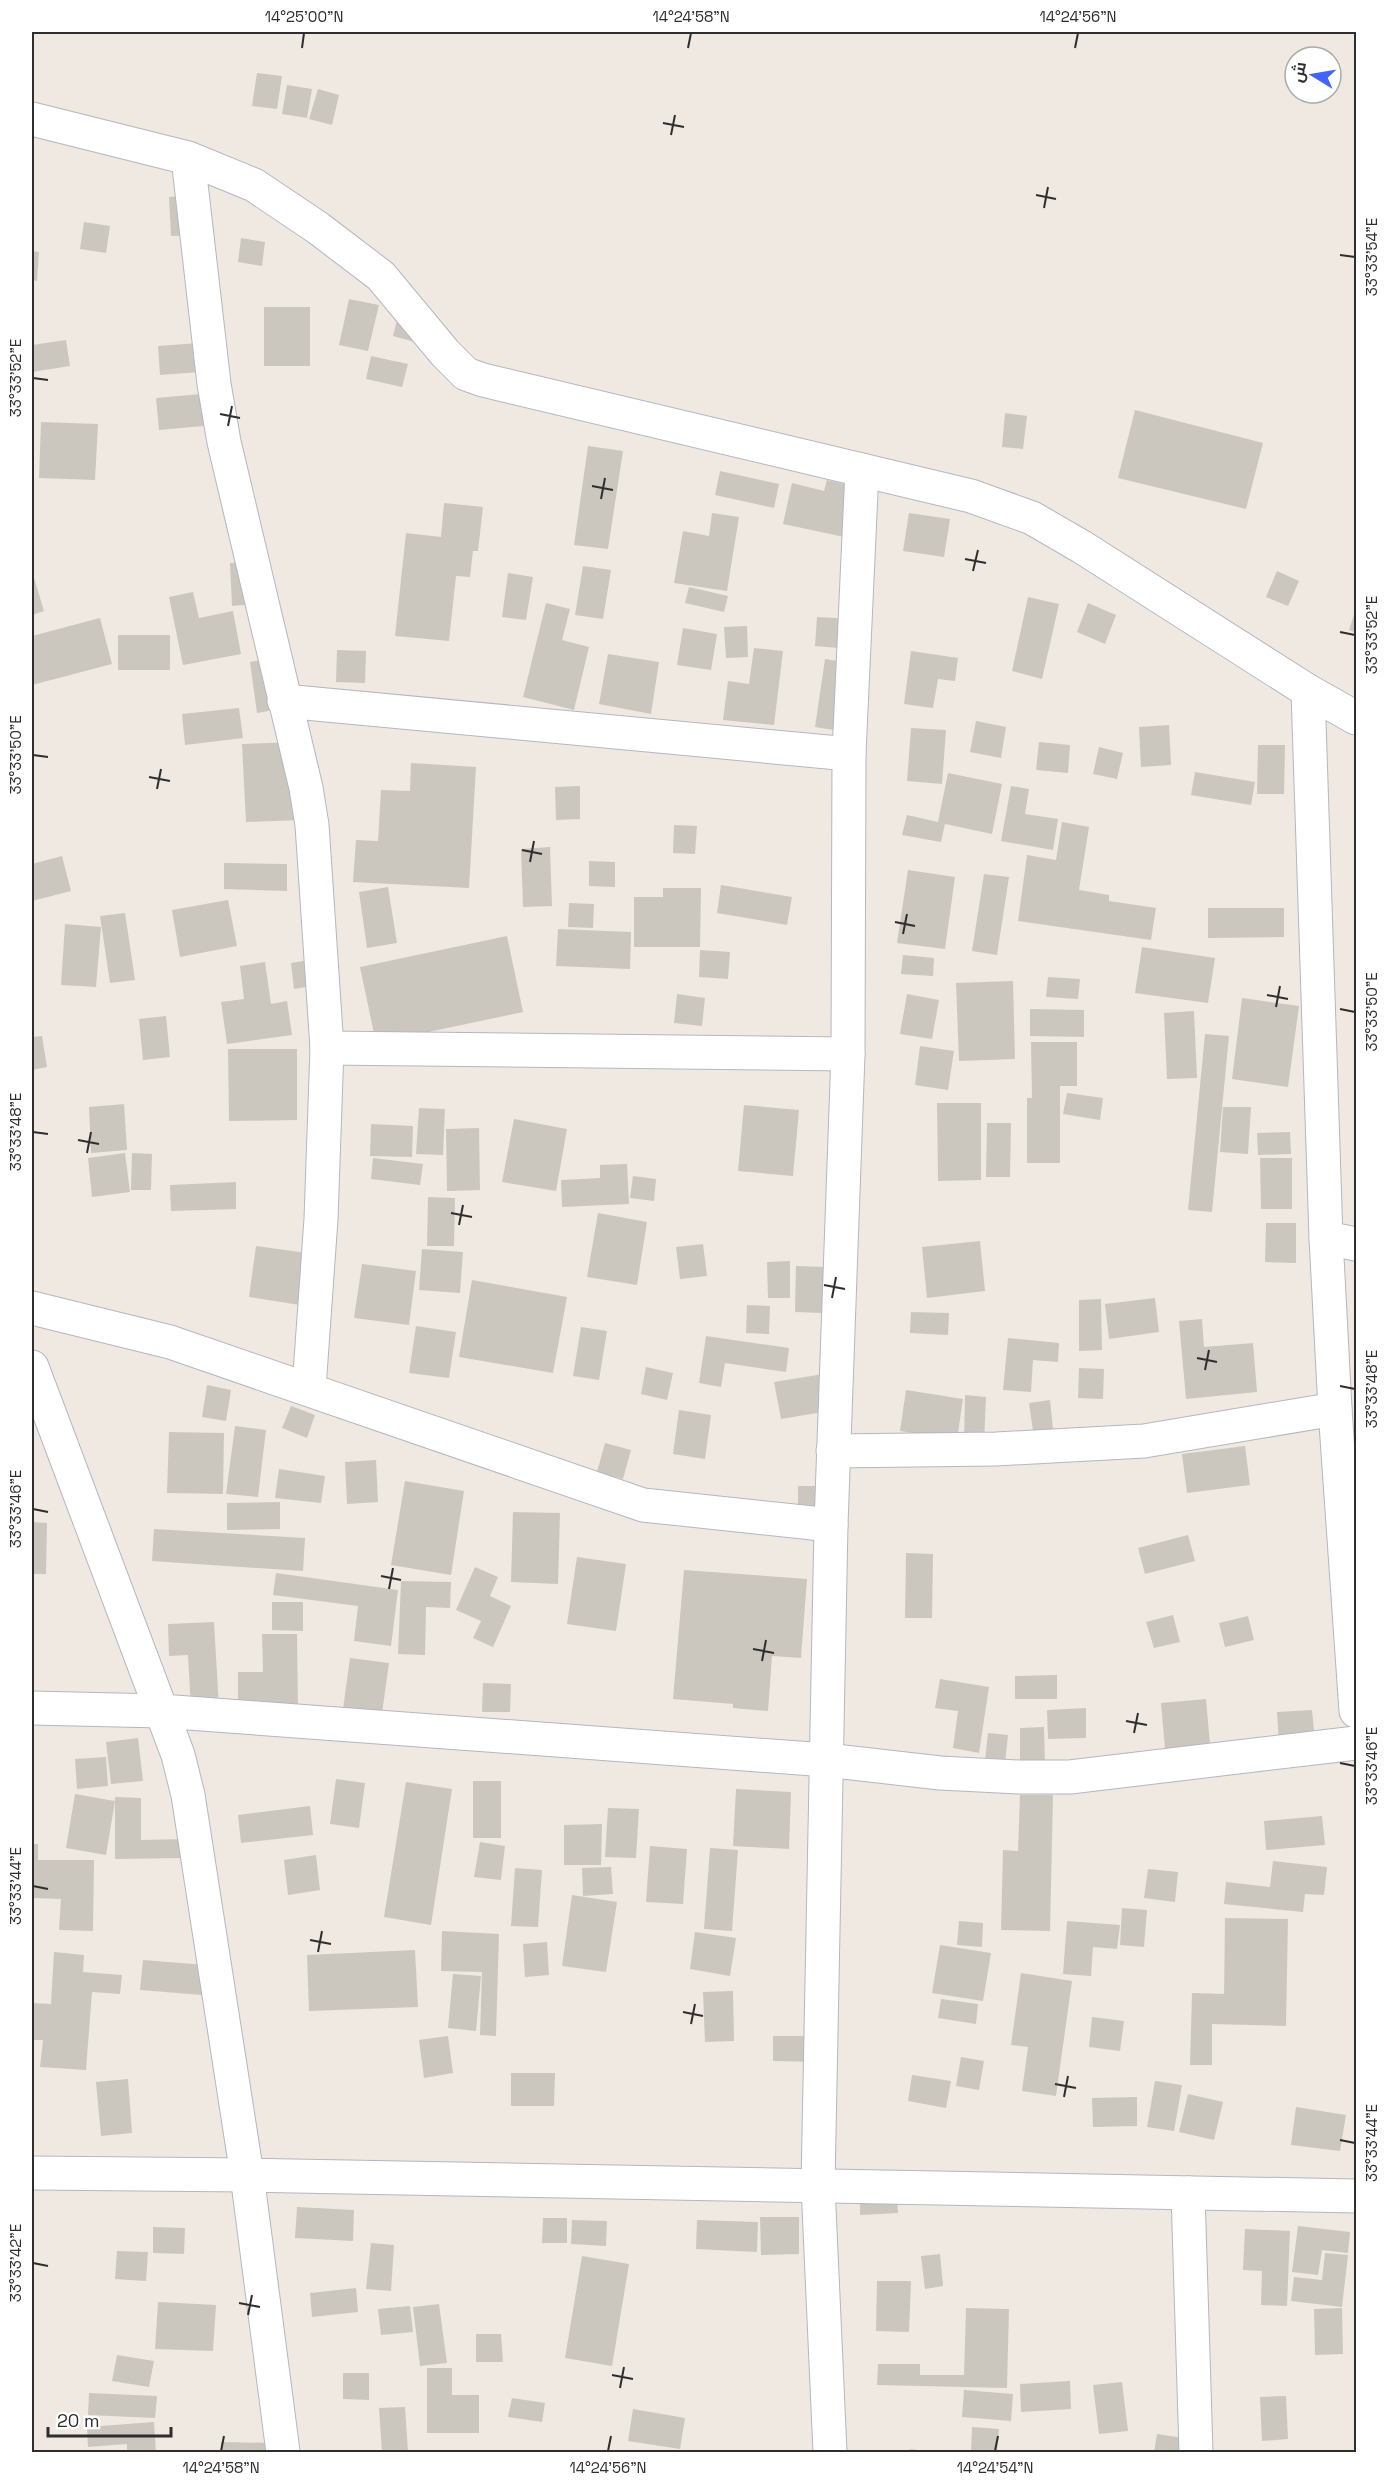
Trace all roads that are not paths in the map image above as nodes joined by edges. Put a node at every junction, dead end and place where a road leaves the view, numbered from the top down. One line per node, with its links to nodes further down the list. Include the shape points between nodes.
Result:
1 (32, 119): 2 (street)
2 (188, 158): 3 (street, via 254,185 381,276 466,374); 5 (street, via 226,453)
3 (862, 470): 4 (street, via 971,496 1032,518); 7 (street)
4 (1308, 691): 6 (street); 10 (street)
5 (284, 701): 7 (street); 8 (street, via 312,825)
6 (1356, 718)
7 (849, 754): 9 (street)
8 (327, 1048): 9 (street); 13 (street, via 321,1219)
9 (848, 1054): 15 (street)
10 (1341, 1241): 14 (street)
11 (32, 1308): 13 (street, via 170,1342)
12 (32, 1367): 18 (street)
13 (309, 1388): 16 (street, via 643,1505)
14 (1335, 1409): 15 (street, via 1144,1442); 19 (street)
15 (833, 1451): 16 (street)
16 (831, 1524): 21 (street)
17 (32, 1708): 18 (street)
18 (161, 1711): 21 (street); 23 (street, via 188,1795)
19 (1356, 1711)
20 (1356, 1743): 21 (street, via 1070,1777 940,1773)
21 (826, 1760): 24 (street)
22 (32, 2173): 23 (street)
23 (247, 2175): 24 (street); 27 (street)
24 (818, 2185): 25 (street); 28 (street)
25 (1188, 2193): 26 (street); 29 (street)
26 (1356, 2196)
27 (283, 2452)
28 (830, 2452)
29 (1196, 2452)

